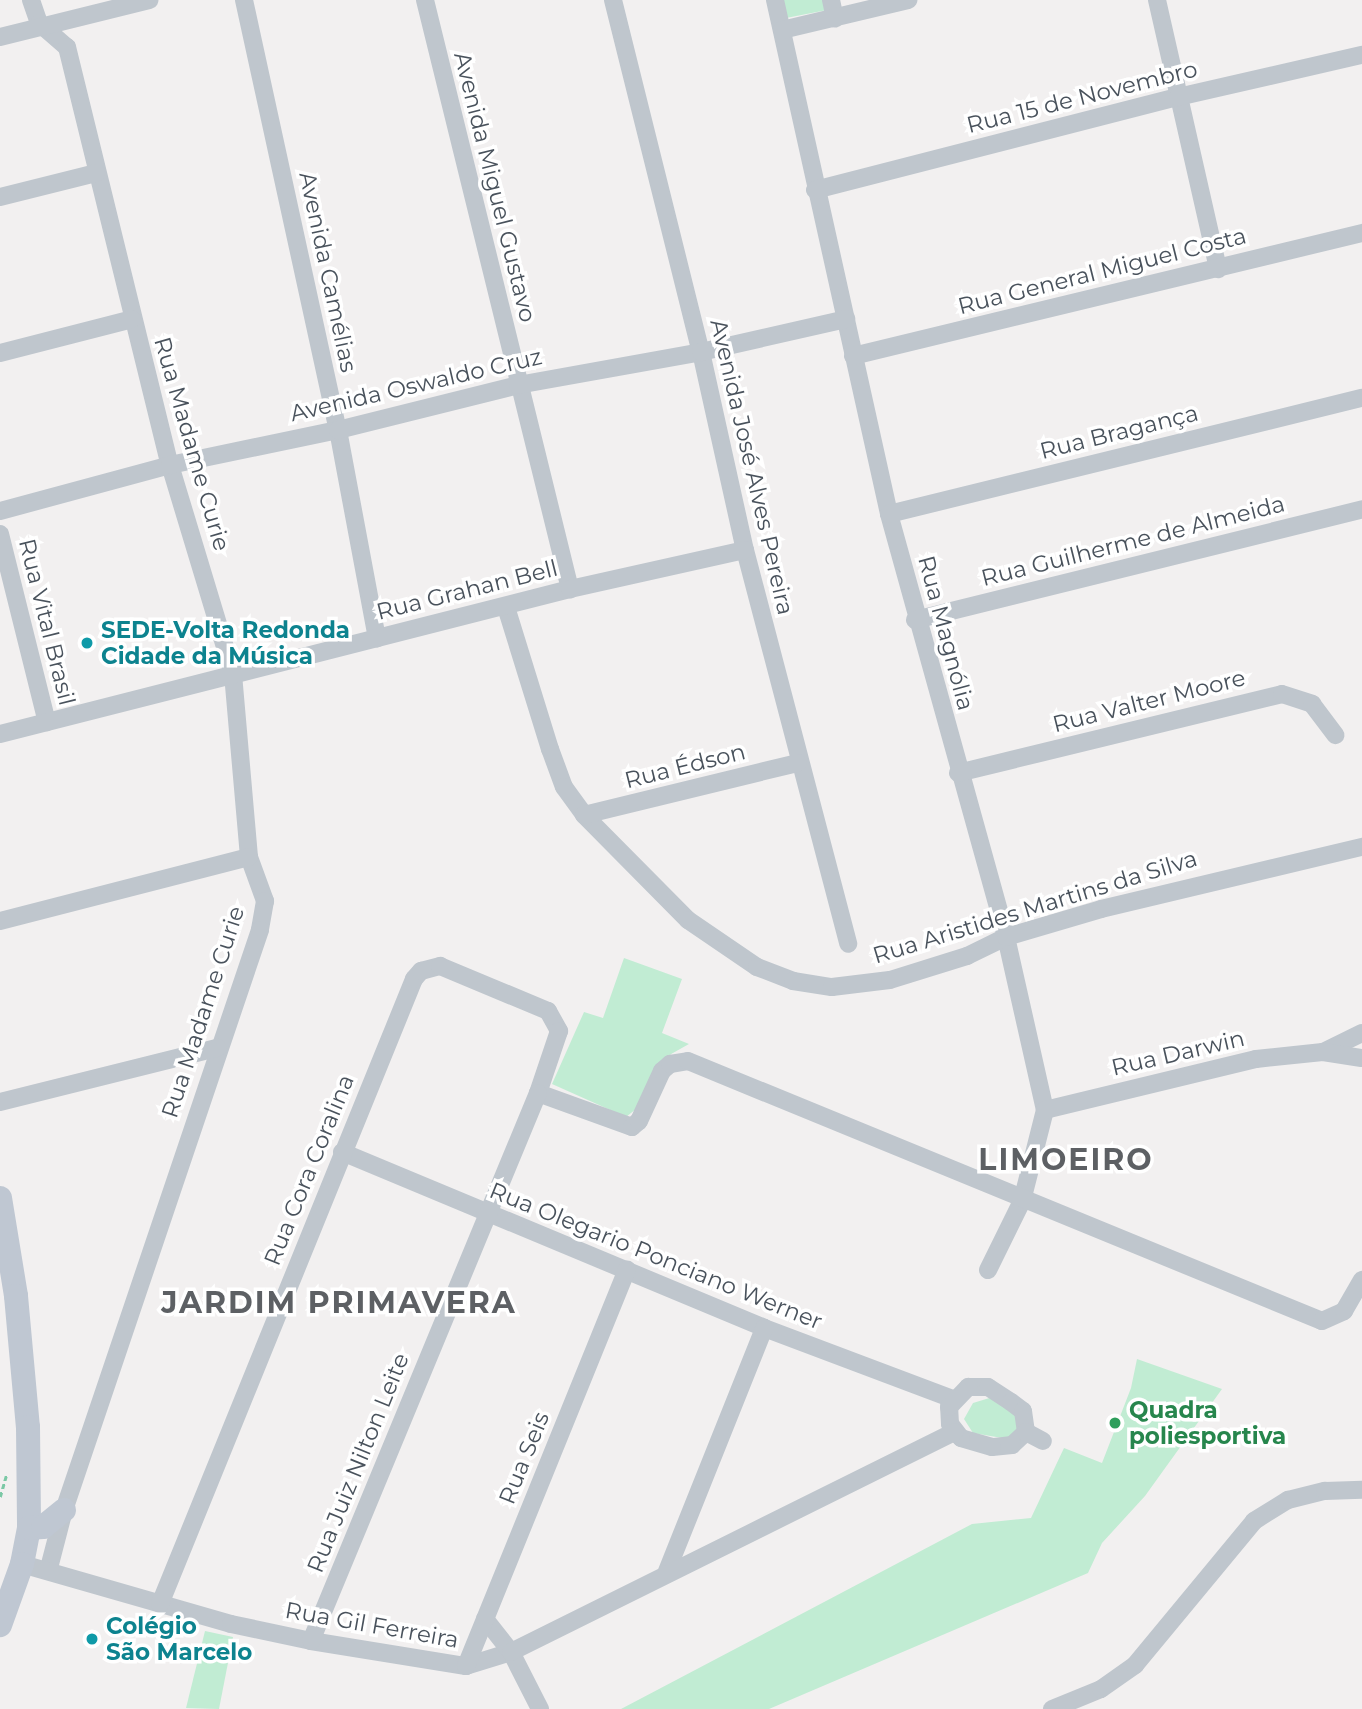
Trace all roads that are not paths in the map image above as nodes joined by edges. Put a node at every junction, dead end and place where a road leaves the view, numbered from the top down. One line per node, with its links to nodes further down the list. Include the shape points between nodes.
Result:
1 (30, 0): 11 (street)
2 (149, 0): 11 (street)
3 (244, 0): 28 (street, Avenida Camélias)
4 (425, 0): 26 (street, Avenida Miguel Gustavo)
5 (613, 0): 23 (street, Avenida José Alves Pereira)
6 (775, 0): 12 (street, Rua Magnólia)
7 (831, 0): 10 (street)
8 (908, 0): 10 (street)
9 (1157, 0): 15 (street)
10 (835, 19): 12 (street)
11 (41, 25): 13 (street); 16 (street, Rua Madame Curie, via 67,47)
12 (782, 30): 17 (street, Rua Magnólia)
13 (0, 37)
14 (1362, 55): 15 (street, Rua 15 de Novembro)
15 (1178, 97): 17 (street, Rua 15 de Novembro); 20 (street)
16 (96, 173): 18 (street); 21 (street, Rua Madame Curie)
17 (815, 190): 22 (street, Rua Magnólia)
18 (0, 197)
19 (1362, 233): 20 (street, Rua General Miguel Costa)
20 (1218, 269): 25 (street, Rua General Miguel Costa)
21 (132, 319): 24 (street); 29 (street, Rua Madame Curie)
22 (845, 319): 23 (street, Avenida Oswaldo Cruz); 25 (street, Rua Magnólia)
23 (701, 352): 26 (street, Avenida Oswaldo Cruz); 34 (street, Avenida José Alves Pereira)
24 (0, 353)
25 (853, 356): 32 (street, Rua Magnólia)
26 (518, 385): 28 (street, Avenida Oswaldo Cruz); 35 (street, Avenida Miguel Gustavo)
27 (1362, 398): 32 (street, Rua Bragança)
28 (338, 430): 29 (street, Avenida Oswaldo Cruz); 38 (street, Avenida Camélias)
29 (170, 465): 31 (street, Avenida Oswaldo Cruz); 39 (street, Rua Madame Curie)
30 (1362, 509): 37 (street, Rua Guilherme de Almeida)
31 (0, 512)
32 (889, 514): 37 (street, Rua Magnólia)
33 (0, 534): 40 (street, Rua Vital Brasil)
34 (745, 550): 35 (street, Rua Grahan Bell); 43 (street, Avenida José Alves Pereira)
35 (570, 589): 36 (street, Rua Grahan Bell)
36 (506, 607): 38 (street, Rua Grahan Bell); 45 (street, Rua Aristides Martins da Silva, via 564,787)
37 (915, 620): 44 (street, Rua Magnólia)
38 (377, 638): 39 (street, Rua Grahan Bell)
39 (233, 674): 40 (street, Rua Grahan Bell); 47 (street, Rua Madame Curie)
40 (47, 722): 41 (street, Rua Grahan Bell)
41 (0, 734)
42 (1335, 735): 44 (street, Rua Valter Moore, via 1312,704 1282,694)
43 (798, 764): 45 (street, Rua Édson); 50 (street, Avenida José Alves Pereira)
44 (958, 773): 49 (street, Rua Magnólia)
45 (584, 815): 49 (street, Rua Aristides Martins da Silva, via 688,919 757,967 793,981 832,987 890,980 967,956)
46 (1362, 847): 49 (street, Rua Aristides Martins da Silva, via 1203,882)
47 (249, 856): 48 (street); 53 (street, Rua Madame Curie, via 265,901 260,930)
48 (0, 921)
49 (1006, 937): 58 (street, Rua Magnólia)
50 (848, 944)
51 (440, 966): 56 (street, Rua Juiz Nilton Leite, via 548,1011 559,1031); 59 (street, Rua Cora Coralina, via 430,966 414,979)
52 (1362, 1032): 54 (street, Rua Darwin)
53 (217, 1048): 57 (street); 72 (street, Rua Madame Curie)
54 (1323, 1052): 55 (street, Rua Darwin); 58 (street, Rua Darwin, via 1256,1059)
55 (1362, 1058)
56 (538, 1093): 61 (street, via 632,1127 662,1071 670,1064 688,1061); 62 (street, Rua Juiz Nilton Leite)
57 (0, 1102)
58 (1045, 1110): 61 (street, Rua Magnólia)
59 (342, 1152): 62 (street, Rua Olegario Ponciano Werner); 77 (street, Rua Cora Coralina)
60 (0, 1198): 73 (main road, via 25,1388)
61 (1022, 1201): 64 (street, Rua Magnólia); 65 (street, via 1322,1321 1344,1311)
62 (486, 1213): 63 (street, Rua Olegario Ponciano Werner); 80 (street, Rua Juiz Nilton Leite)
63 (627, 1269): 66 (street, Rua Olegario Ponciano Werner); 78 (street, Rua Seis)
64 (988, 1270)
65 (1362, 1280)
66 (764, 1328): 67 (street, Rua Olegario Ponciano Werner); 76 (street)
67 (953, 1399): 68 (street, via 948,1415); 69 (street, via 968,1387 988,1387 1023,1411)
68 (954, 1432): 69 (street, via 970,1443 992,1447 1012,1445); 76 (street, Rua Gil Ferreira)
69 (1026, 1432): 70 (street)
70 (1043, 1441)
71 (1362, 1490): 84 (street, via 1325,1491 1288,1500 1254,1521 1135,1665 1101,1689)
72 (64, 1510): 73 (main road, via 43,1527); 75 (street, Rua Madame Curie)
73 (29, 1528): 74 (main road)
74 (22, 1564): 75 (street, Rua Gil Ferreira); 79 (main road)
75 (49, 1568): 77 (street, Rua Gil Ferreira)
76 (667, 1571): 81 (street, Rua Gil Ferreira)
77 (160, 1604): 80 (street, Rua Gil Ferreira)
78 (485, 1619): 81 (street, Rua Gil Ferreira); 82 (street, Rua Seis)
79 (0, 1625)
80 (312, 1641): 82 (street, Rua Gil Ferreira)
81 (511, 1652): 82 (street, Rua Gil Ferreira); 83 (street, Rua Gil Ferreira)
82 (466, 1665)
83 (540, 1709)
84 (1052, 1709)

